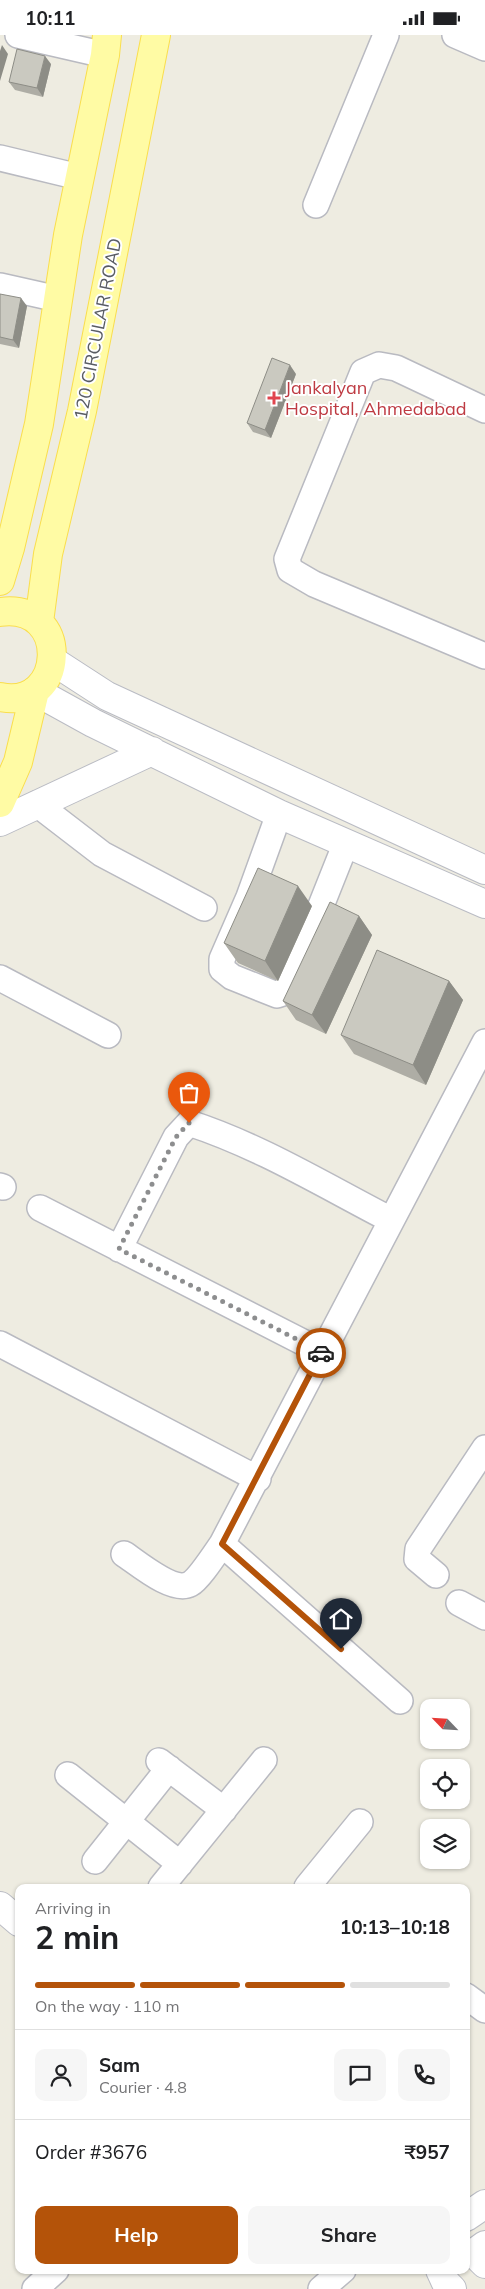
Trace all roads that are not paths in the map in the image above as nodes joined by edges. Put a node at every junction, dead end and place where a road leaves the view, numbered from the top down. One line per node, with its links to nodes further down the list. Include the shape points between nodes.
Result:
1 (18, 35): 5 (street)
2 (156, 35): 15 (main road, 120 CIRCULAR ROAD, via 82,411 48,554)
3 (386, 35): 9 (street)
4 (455, 35): 6 (street)
5 (106, 45): 8 (main road)
6 (485, 48)
7 (0, 157): 8 (street)
8 (79, 177): 11 (main road)
9 (316, 205)
10 (0, 286): 11 (street)
11 (58, 299): 13 (main road, via 39,424)
12 (485, 410): 16 (street, via 396,368 379,365 363,371 287,559 290,570 314,584)
13 (0, 581)
14 (0, 612): 15 (main road, via 14,611)
15 (39, 622): 17 (main road, via 48,633)
16 (485, 656)
17 (53, 661): 18 (main road, via 43,683); 26 (main road, via 116,701)
18 (35, 691): 19 (main road, via 22,697); 20 (main road); 21 (main road, via 18,762)
19 (0, 697)
20 (152, 751): 22 (main road); 23 (main road)
21 (0, 803)
22 (37, 804): 24 (main road); 28 (street, via 102,854)
23 (279, 814): 25 (main road); 25 (street, via 222,959 222,969 232,977 277,995 283,993 291,981)
24 (0, 822)
25 (346, 843): 27 (main road)
26 (485, 870)
27 (485, 904)
28 (204, 908)
29 (0, 978): 30 (street)
30 (108, 1035)
31 (485, 1042): 33 (street)
32 (40, 1208): 34 (street)
33 (391, 1220): 34 (street, via 261,1152 189,1123 176,1137); 36 (street)
34 (119, 1249): 36 (street)
35 (0, 1345): 38 (street)
36 (322, 1352): 38 (street)
37 (485, 1448): 41 (street, via 418,1549 417,1559)
38 (258, 1479): 39 (street)
39 (222, 1544): 40 (street, via 191,1583 180,1587 166,1582); 44 (street)
40 (124, 1554)
41 (436, 1575)
42 (459, 1603): 43 (street)
43 (485, 1617)
44 (400, 1701)
45 (264, 1760): 47 (street)
46 (68, 1775): 48 (street)
47 (224, 1810): 48 (street, via 164,1765); 51 (street)
48 (127, 1822): 50 (street); 51 (street)
49 (360, 1822): 53 (street)
50 (95, 1861)
51 (180, 1864): 52 (street)
52 (163, 1884)
53 (309, 1884)
54 (0, 1906): 55 (main road)
55 (15, 1919)
56 (470, 1999): 57 (street)
57 (485, 2010)
58 (485, 2204): 59 (main road)
59 (470, 2214)
60 (52, 2274): 63 (street)
61 (338, 2274): 64 (street)
62 (442, 2274): 65 (main road)
63 (35, 2289)
64 (321, 2289)
65 (452, 2289)

